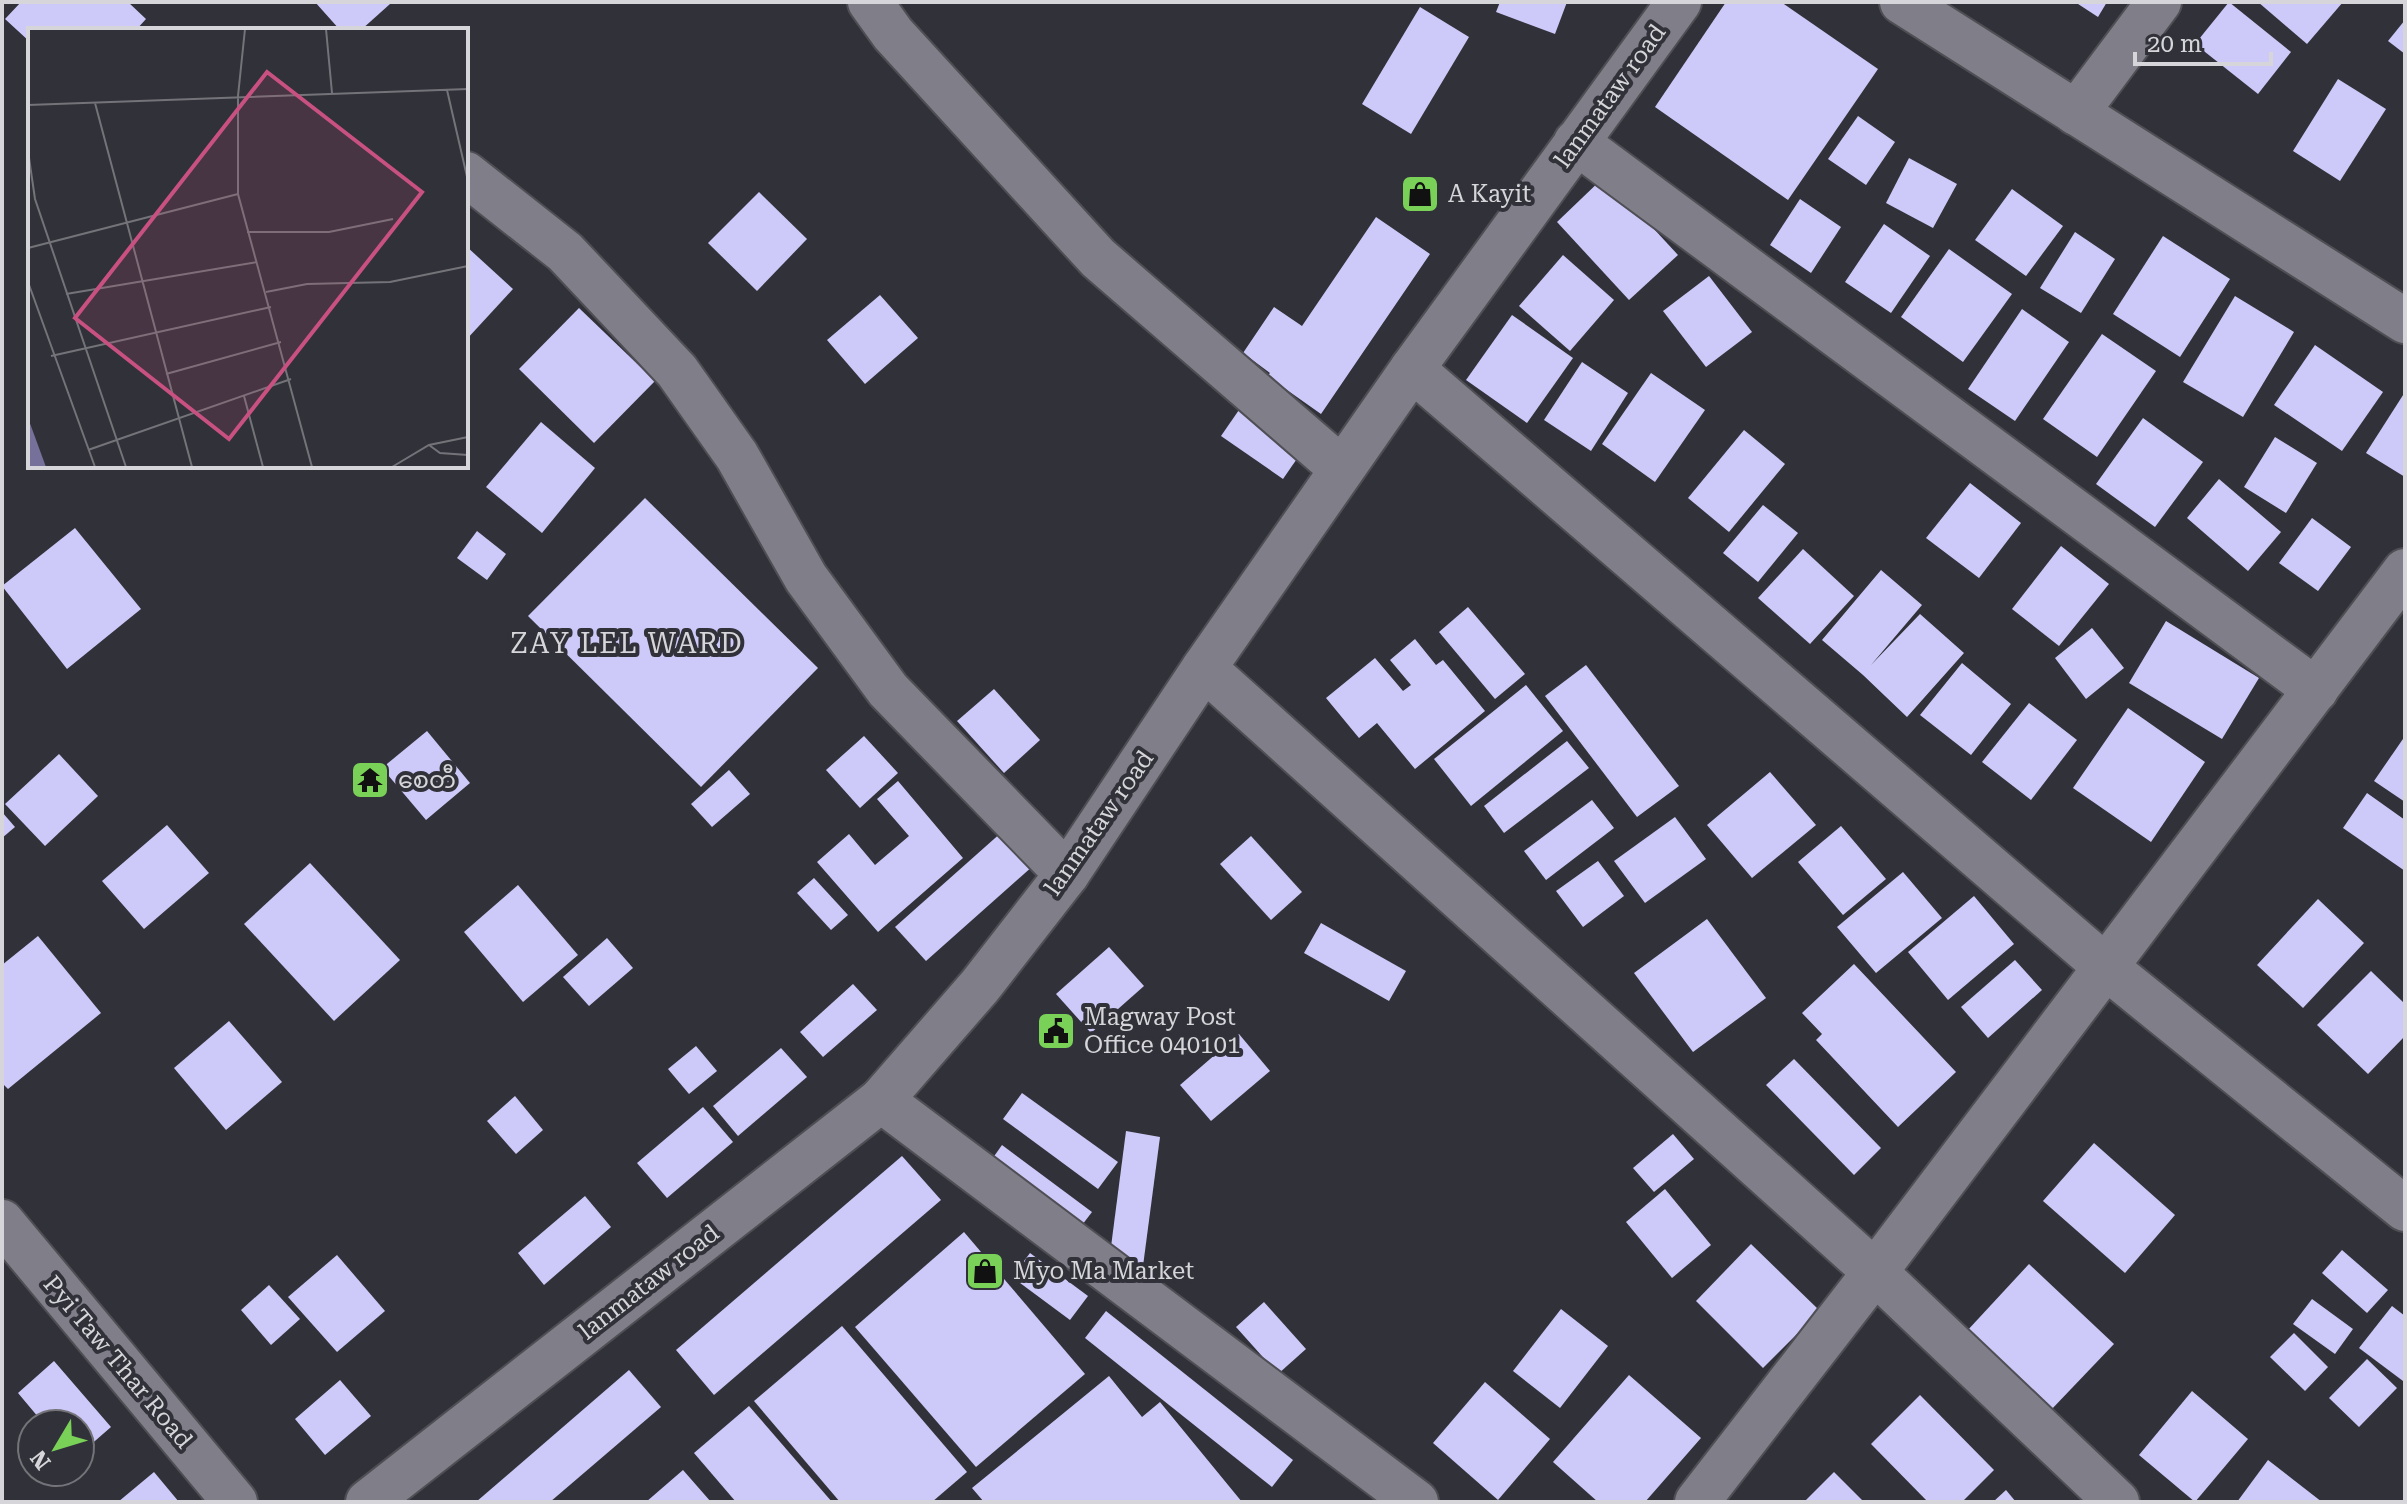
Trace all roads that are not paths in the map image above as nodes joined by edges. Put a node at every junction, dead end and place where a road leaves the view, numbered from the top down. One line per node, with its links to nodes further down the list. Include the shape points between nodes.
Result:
1 (870, 2): 10 (street, via 893,34 1098,258)
2 (1679, 2): 6 (street, lanmataw road)
3 (1902, 2): 5 (street)
4 (2159, 2): 5 (street)
5 (2076, 113): 8 (street)
6 (1576, 142): 9 (street, lanmataw road); 13 (street)
7 (468, 176): 14 (street, via 565,252 677,371 737,456 806,578 888,690)
8 (2405, 321)
9 (1412, 369): 10 (street, lanmataw road); 15 (street)
10 (1342, 469): 12 (street, lanmataw road)
11 (2405, 571): 13 (street)
12 (1204, 668): 14 (street, lanmataw road); 19 (street)
13 (2316, 690): 15 (street)
14 (1067, 874): 16 (street, lanmataw road)
15 (2107, 968): 17 (street); 19 (street)
16 (881, 1100): 21 (street, lanmataw road); 22 (street)
17 (2405, 1209)
18 (2, 1222): 20 (street, Pyi Taw Thar Road)
19 (1875, 1272): 23 (street); 24 (street)
20 (235, 1502)
21 (368, 1502)
22 (1416, 1502)
23 (1697, 1502)
24 (2117, 1502)

